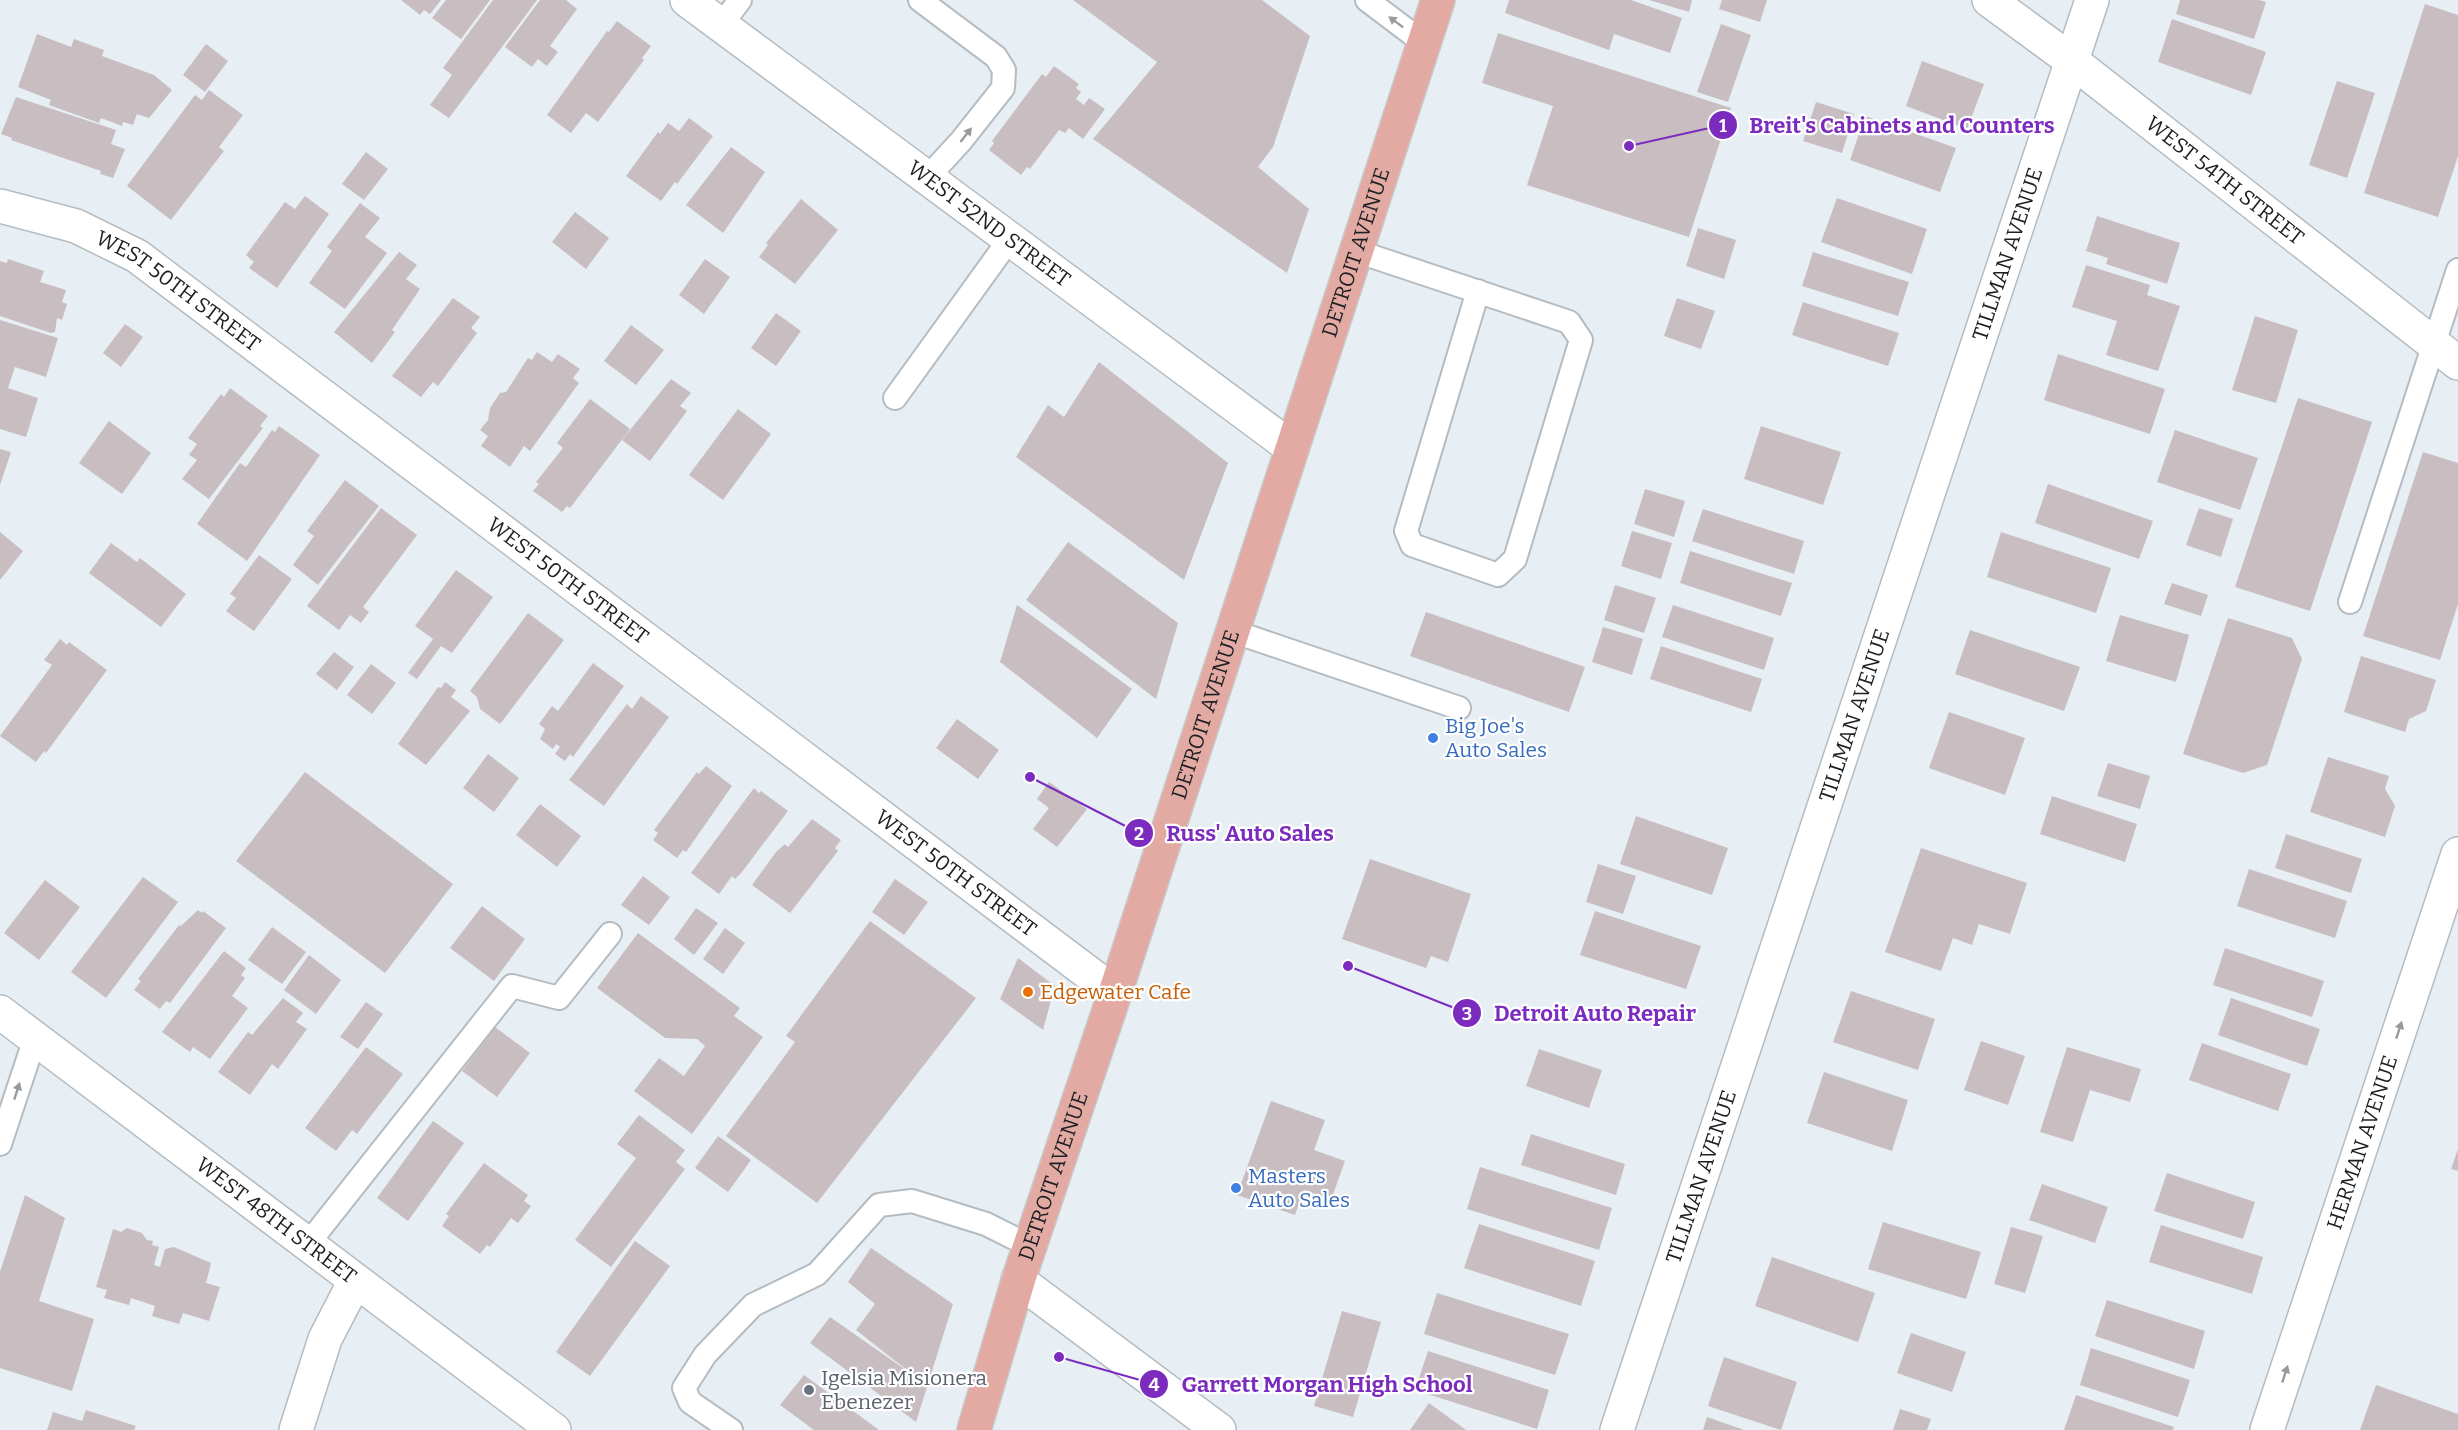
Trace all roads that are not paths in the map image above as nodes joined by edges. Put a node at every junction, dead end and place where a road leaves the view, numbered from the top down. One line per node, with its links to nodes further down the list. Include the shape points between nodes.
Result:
1 (687, 0): 7 (street, WEST 52ND STREET)
2 (920, 0): 10 (lane, one-way to 2, via 1003,88 1004,70 996,57)
3 (1367, 0): 8 (lane, one-way to 3)
4 (1438, 0): 8 (main road, DETROIT AVENUE)
5 (1989, 0): 9 (street, WEST 54TH STREET)
6 (2092, 0): 9 (street, TILLMAN AVENUE)
7 (731, 13): 10 (street, WEST 52ND STREET)
8 (1424, 43): 13 (main road, DETROIT AVENUE)
9 (2072, 61): 16 (street, WEST 54TH STREET); 37 (street, TILLMAN AVENUE)
10 (927, 178): 12 (street, WEST 52ND STREET)
11 (0, 206): 24 (street, WEST 50TH STREET, via 76,226 137,256)
12 (1009, 240): 17 (lane); 18 (street, WEST 52ND STREET)
13 (1356, 251): 15 (lane); 18 (main road, DETROIT AVENUE)
14 (2458, 270): 16 (lane)
15 (1478, 291): 15 (lane, via 1569,322 1581,340 1515,559 1498,575 1412,545 1406,531)
16 (2446, 353): 19 (lane)
17 (895, 398)
18 (1292, 448): 20 (main road, DETROIT AVENUE)
19 (2350, 602)
20 (1232, 631): 21 (lane); 24 (main road, DETROIT AVENUE)
21 (1459, 708)
22 (2458, 854): 38 (street, HERMAN AVENUE, one-way to 22)
23 (610, 934): 28 (lane, via 559,998 512,986)
24 (1115, 993): 29 (main road, DETROIT AVENUE)
25 (0, 1012): 26 (street, WEST 48TH STREET)
26 (35, 1038): 27 (lane, one-way to 26); 28 (street, WEST 48TH STREET)
27 (0, 1144)
28 (307, 1245): 31 (street, WEST 48TH STREET)
29 (1030, 1246): 30 (main road, DETROIT AVENUE); 34 (lane, via 986,1224 912,1201 879,1205 817,1274 753,1305 705,1355 684,1388 690,1402)
30 (1018, 1280): 35 (main road, DETROIT AVENUE); 36 (street)
31 (355, 1281): 32 (street, via 325,1339); 33 (street, WEST 48TH STREET)
32 (297, 1430)
33 (554, 1430)
34 (731, 1430)
35 (974, 1430)
36 (1219, 1430)
37 (1617, 1430)
38 (2267, 1430)

